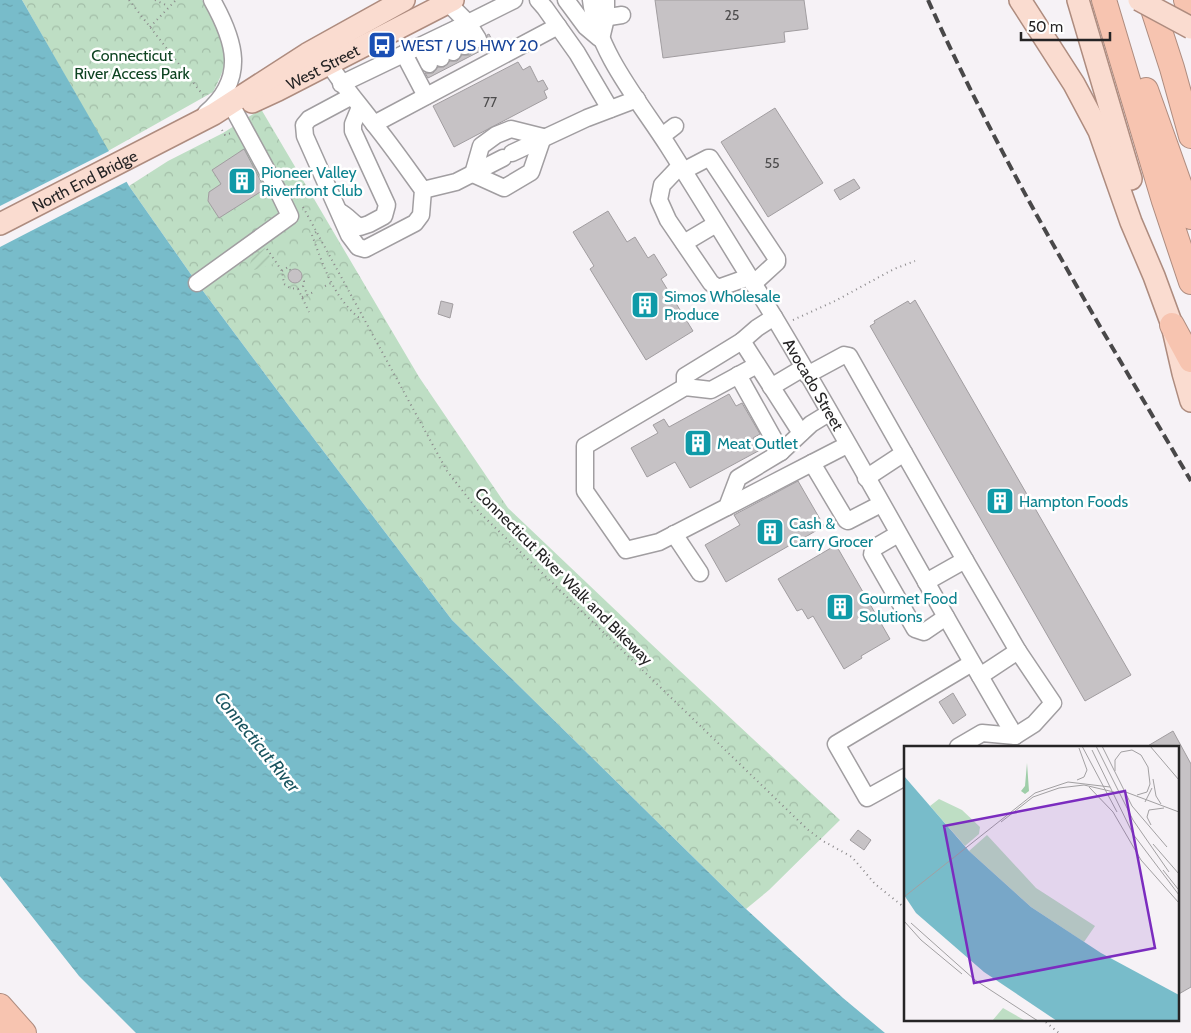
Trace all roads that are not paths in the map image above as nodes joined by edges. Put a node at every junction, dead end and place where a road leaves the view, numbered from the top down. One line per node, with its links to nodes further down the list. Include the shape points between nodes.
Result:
1 (212, 0): 36 (street, via 232,44 233,72 215,106)
2 (404, 0): 25 (main road, West Street)
3 (514, 0): 21 (street)
4 (538, 0): 19 (street)
5 (566, 0): 22 (street, Avocado Street, via 586,27)
6 (591, 0): 18 (street, Avocado Street)
7 (606, 0): 18 (street, Avocado Street)
8 (1020, 0): 49 (main road, via 1092,116)
9 (1078, 0): 49 (main road, via 1126,161)
10 (1104, 0): 51 (highway)
11 (1118, 0): 45 (highway)
12 (1139, 0): 20 (main road, bridge)
13 (1150, 0): 27 (highway)
14 (1186, 0): 16 (main road); 17 (highway)
15 (451, 1): 21 (street); 25 (main road, West Street)
16 (1191, 2)
17 (1191, 16)
18 (608, 17): 22 (street, Avocado Street)
19 (558, 26): 23 (street); 26 (street)
20 (1191, 28)
21 (445, 34): 24 (street); 26 (street); 26 (street); 26 (street)
22 (601, 39): 23 (street); 30 (street, Avocado Street)
23 (577, 53): 31 (street)
24 (404, 54): 28 (street); 29 (street)
25 (325, 56): 28 (street); 33 (main road, West Street); 36 (main road, West Street)
26 (459, 63): 29 (street)
27 (1172, 68): 32 (highway); 38 (highway)
28 (351, 96): 34 (street); 44 (street, via 304,125 305,136); 44 (street, via 353,132 387,205 384,216 360,227)
29 (426, 96): 34 (street)
30 (637, 99): 31 (street); 37 (street, Avocado Street)
31 (610, 109): 40 (street)
32 (1191, 115)
33 (238, 118): 36 (main road, West Street); 52 (street, via 290,216)
34 (374, 124): 43 (street)
35 (675, 126): 37 (street)
36 (189, 127): 39 (main road, West Street)
37 (662, 136): 41 (street, Avocado Street)
38 (1191, 136)
39 (170, 137): 46 (main road, North End Bridge)
40 (543, 138): 42 (street); 42 (street, via 511,129 496,135 481,146); 42 (street, via 530,172 504,188)
41 (682, 168): 47 (street, Avocado Street); 48 (street, via 662,185 659,200); 50 (street, via 710,158 778,259)
42 (473, 174): 43 (street)
43 (423, 190): 44 (street, via 421,215 415,222 365,249 358,247 349,235)
44 (338, 211)
45 (1191, 217)
46 (0, 224)
47 (716, 224): 48 (street); 50 (street, Avocado Street)
48 (684, 243): 50 (street, via 711,283 718,288)
49 (1154, 276): 54 (main road)
50 (751, 280): 53 (street, Avocado Street)
51 (1191, 282)
52 (197, 283)
53 (776, 322): 55 (street, via 757,328); 58 (street, Avocado Street)
54 (1172, 325): 56 (highway); 62 (main road)
55 (742, 341): 57 (street); 60 (street, via 685,376)
56 (1191, 360)
57 (757, 364): 59 (street); 61 (street)
58 (805, 372): 61 (street); 63 (street, Avocado Street); 67 (street, via 848,356)
59 (738, 375): 60 (street, via 711,390); 66 (street)
60 (685, 387): 72 (street, via 585,446 585,491 626,550 659,542)
61 (771, 387): 64 (street)
62 (1191, 401)
63 (829, 413): 64 (street); 65 (street, Avocado Street)
64 (801, 433): 66 (street)
65 (847, 445): 68 (street); 69 (street, Avocado Street)
66 (781, 452): 71 (street, via 738,478)
67 (904, 452): 69 (street); 74 (street)
68 (812, 463): 70 (street, via 846,520); 71 (street)
69 (866, 478): 70 (street, Avocado Street)
70 (881, 504): 73 (street, Avocado Street)
71 (727, 507): 72 (street)
72 (674, 534): 75 (street)
73 (898, 534): 76 (street, Avocado Street); 77 (street, via 874,548 872,554 915,629 924,632)
74 (965, 560): 76 (street); 78 (street)
75 (700, 573)
76 (926, 582): 77 (street, Avocado Street)
77 (946, 617): 79 (street, Avocado Street)
78 (1018, 651): 79 (street); 80 (street, via 1052,703)
79 (976, 670): 80 (street, Avocado Street); 82 (street, via 836,744 867,798)
80 (1015, 741): 81 (street, via 982,733)
81 (960, 746)
82 (904, 778)
83 (1, 1018): 84 (highway)
84 (24, 1033)

